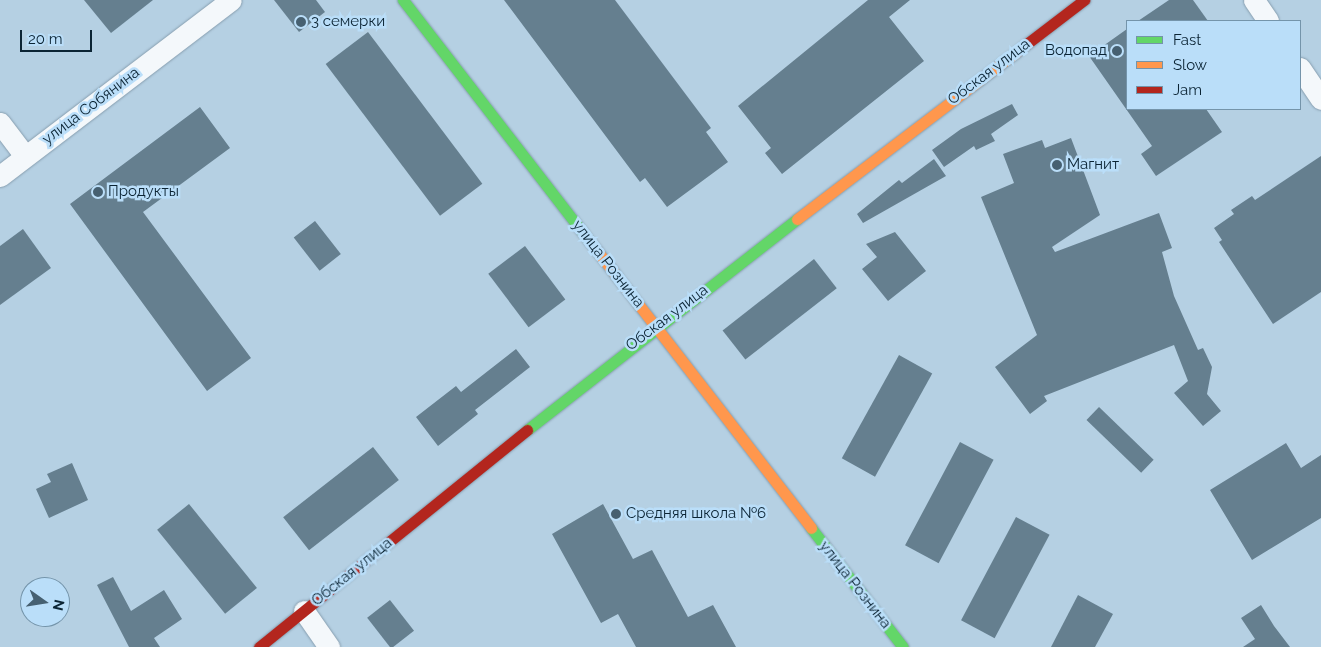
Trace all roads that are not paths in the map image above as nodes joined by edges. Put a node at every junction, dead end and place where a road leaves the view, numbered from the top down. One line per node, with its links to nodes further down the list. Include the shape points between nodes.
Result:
1 (231, 0): 9 (street, улица Собянина)
2 (403, 0): 11 (main road, улица Рознина)
3 (1084, 0): 11 (main road, Обская улица)
4 (1254, 0): 5 (street)
5 (1267, 20)
6 (1301, 69): 7 (street)
7 (1321, 99)
8 (0, 123): 9 (street)
9 (25, 156): 10 (street, улица Собянина)
10 (0, 176)
11 (656, 326): 12 (main road, Обская улица); 15 (main road, улица Рознина)
12 (304, 612): 13 (main road, Обская улица); 14 (street)
13 (259, 647)
14 (329, 647)
15 (903, 647)

